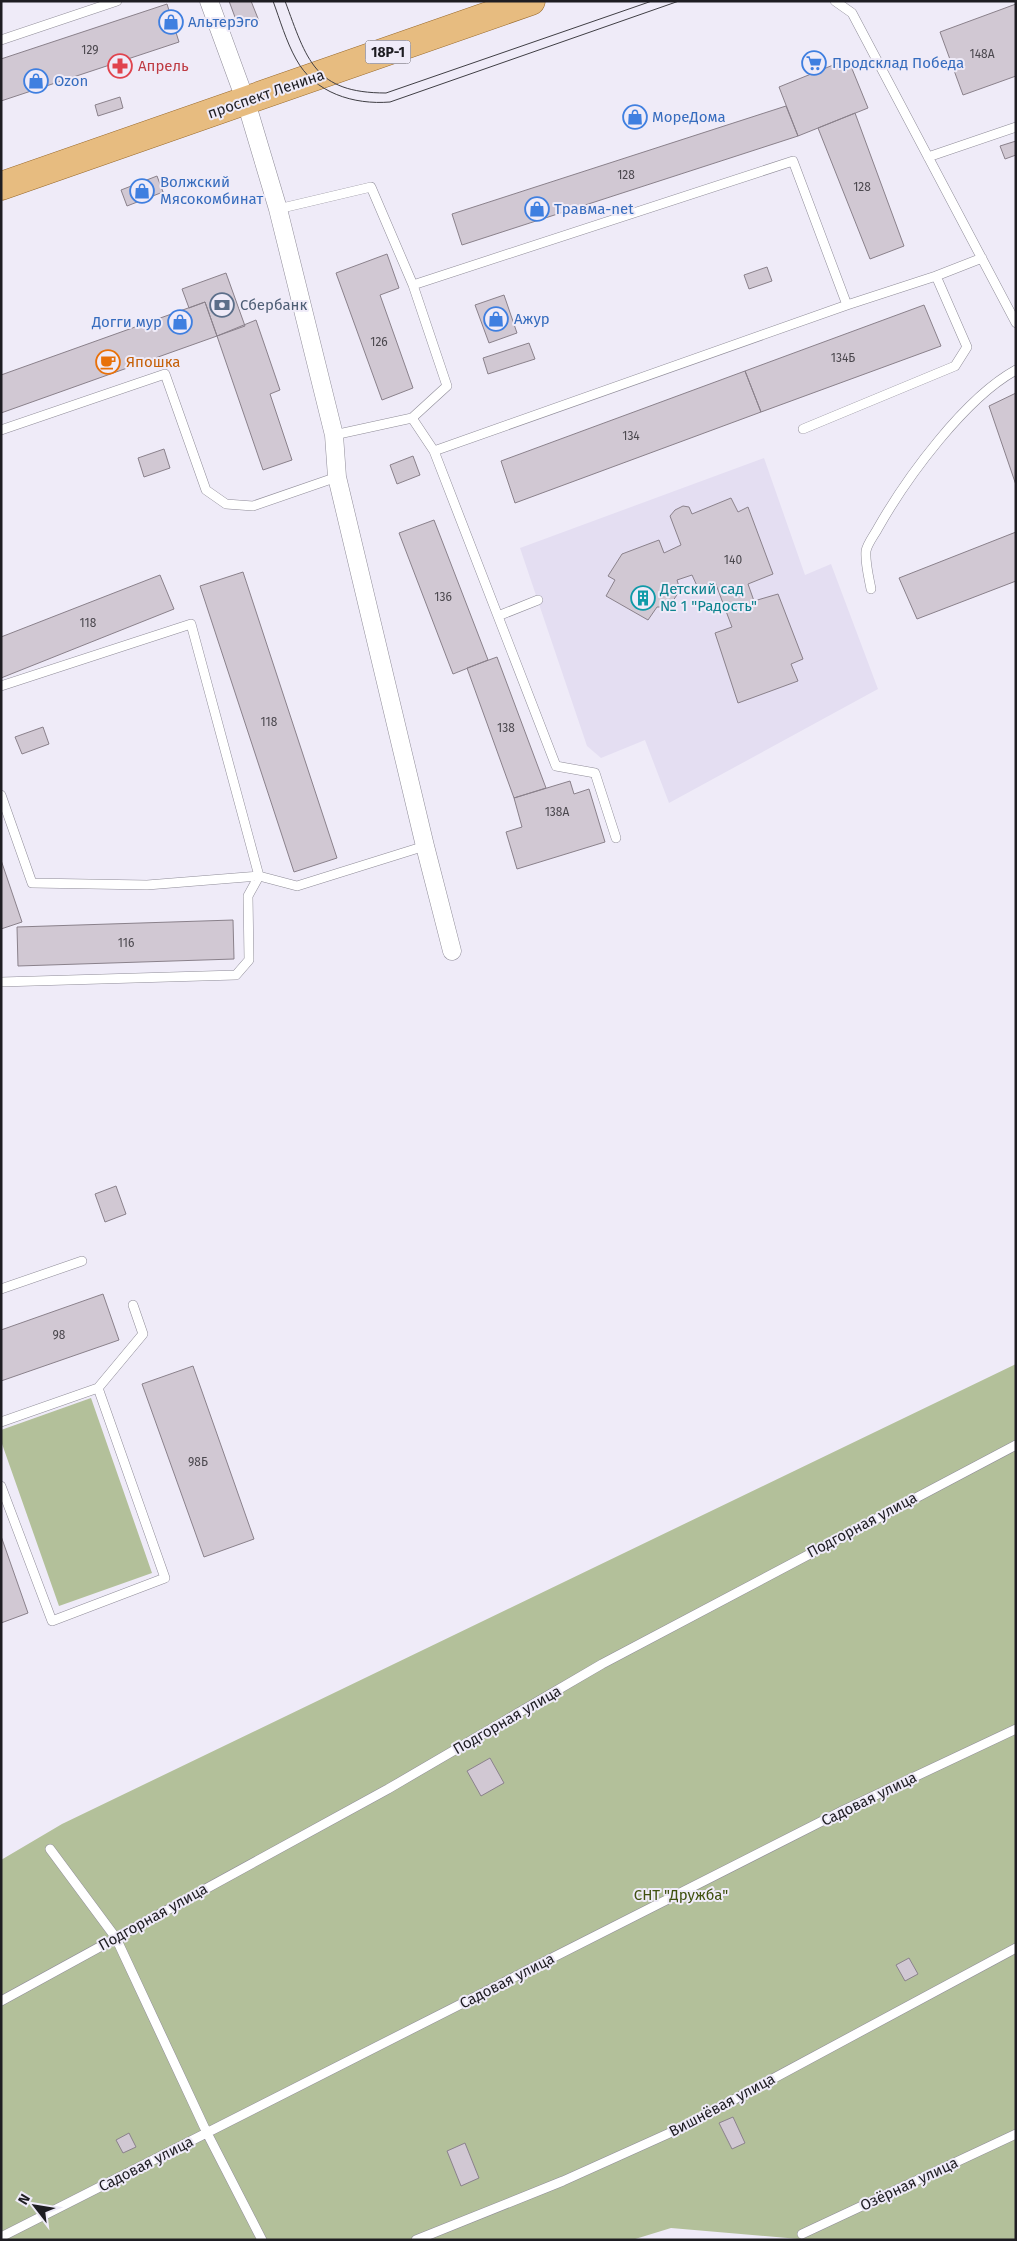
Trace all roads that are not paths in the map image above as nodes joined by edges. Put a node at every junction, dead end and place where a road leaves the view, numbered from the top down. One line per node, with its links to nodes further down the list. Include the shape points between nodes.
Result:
1 (117, 1): 5 (lane)
2 (210, 1): 7 (street)
3 (531, 1): 7 (main road, проспект Ленина / 18Р-1)
4 (835, 1): 9 (lane, via 852,13)
5 (107, 3): 6 (lane)
6 (1, 40)
7 (246, 102): 10 (main road, проспект Ленина / 18Р-1); 11 (street)
8 (1016, 127): 9 (lane)
9 (928, 157): 12 (lane)
10 (1, 186)
11 (278, 209): 14 (lane, via 371,187); 21 (street)
12 (982, 258): 13 (lane); 16 (lane)
13 (936, 276): 15 (lane); 19 (lane, via 967,347 955,366)
14 (413, 285): 15 (lane, via 793,161); 18 (lane, via 447,386)
15 (847, 305): 22 (lane)
16 (1016, 323)
17 (1016, 370): 24 (lane, via 999,379 918,465 866,550)
18 (412, 418): 21 (lane); 22 (lane)
19 (803, 429)
20 (1, 430): 23 (lane, via 165,374 206,490 226,504 253,506)
21 (334, 435): 23 (street)
22 (434, 451): 26 (lane)
23 (338, 477): 30 (street)
24 (871, 589)
25 (538, 600): 26 (lane)
26 (498, 616): 29 (lane, via 556,766 594,773)
27 (1, 686): 31 (lane, via 191,624)
28 (1, 795): 31 (lane, via 32,883 147,885)
29 (616, 838)
30 (425, 846): 31 (lane, via 297,886); 32 (street)
31 (259, 876): 33 (lane, via 248,896 249,960 236,975)
32 (452, 951)
33 (1, 982)
34 (82, 1261): 35 (lane)
35 (1, 1289)
36 (133, 1305): 37 (lane, via 143,1334)
37 (98, 1388): 38 (lane); 40 (lane, via 166,1578 52,1621)
38 (1, 1422)
39 (1016, 1445): 43 (lane, Подгорная улица, via 602,1664 388,1789)
40 (1, 1486)
41 (1016, 1729): 46 (lane, Садовая улица, via 844,1810)
42 (50, 1848): 43 (lane)
43 (116, 1938): 45 (lane, Подгорная улица); 46 (lane)
44 (1016, 1948): 51 (lane, Вишнёвая улица, via 683,2127 563,2181)
45 (1, 2001)
46 (207, 2133): 49 (lane, Садовая улица); 50 (lane)
47 (1016, 2134): 48 (lane, Озёрная улица)
48 (802, 2234)
49 (1, 2237)
50 (262, 2240)
51 (416, 2240)

